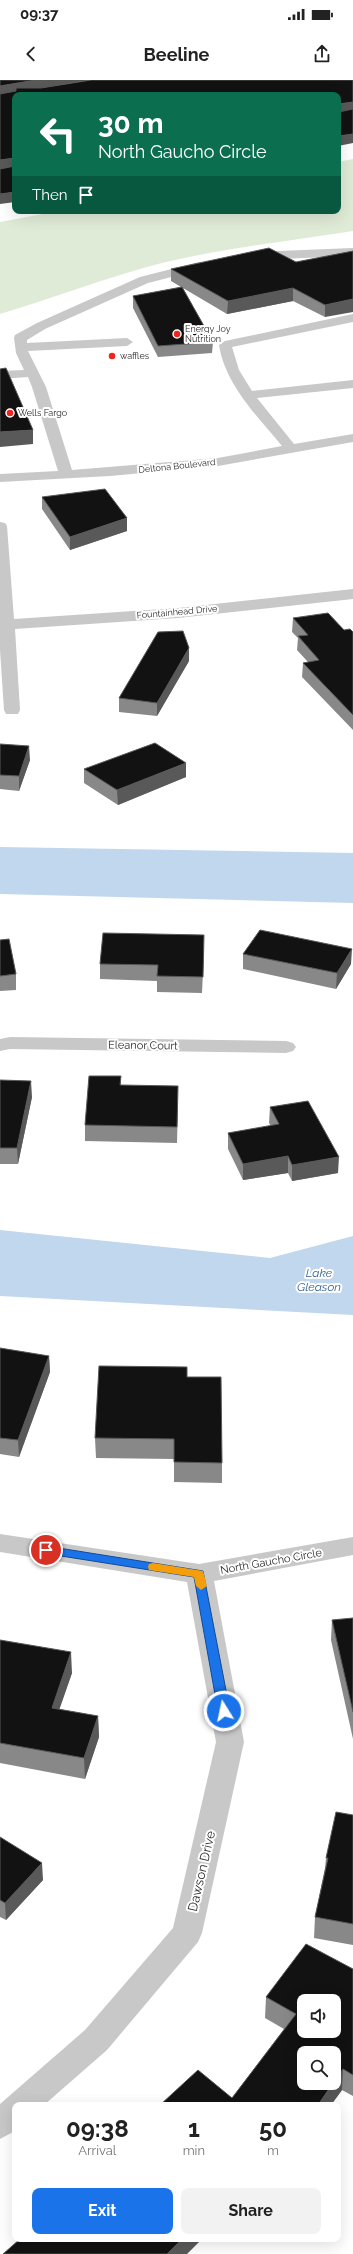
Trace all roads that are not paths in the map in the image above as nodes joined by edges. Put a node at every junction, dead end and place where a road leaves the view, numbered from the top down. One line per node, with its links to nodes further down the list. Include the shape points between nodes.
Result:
1 (353, 252): 2 (street, via 255,256)
2 (240, 259)
3 (212, 264): 6 (street, via 144,280 41,326 20,338)
4 (353, 318): 10 (street, via 225,345 225,355)
5 (126, 342): 6 (street)
6 (22, 346): 7 (street, via 22,353)
7 (32, 373): 8 (street); 13 (street, via 39,387)
8 (0, 375)
9 (353, 384): 10 (street)
10 (249, 395): 12 (street)
11 (353, 438): 12 (street, Deltona Boulevard)
12 (291, 449): 13 (street, Deltona Boulevard, via 218,462)
13 (66, 475): 14 (street, Deltona Boulevard)
14 (0, 478)
15 (0, 526): 17 (street)
16 (353, 594): 17 (street, Fountainhead Drive, via 178,613)
17 (3, 625): 18 (street)
18 (12, 710)
19 (0, 1044): 20 (street, Eleanor Court)
20 (286, 1047)
21 (0, 1543): 23 (street, North Gaucho Circle)
22 (353, 1546): 23 (street, North Gaucho Circle)
23 (199, 1574): 24 (street, Dawson Drive, via 230,1742 187,1933 96,2040)
24 (24, 2102)
25 (12, 2114): 26 (street)
26 (0, 2124)

